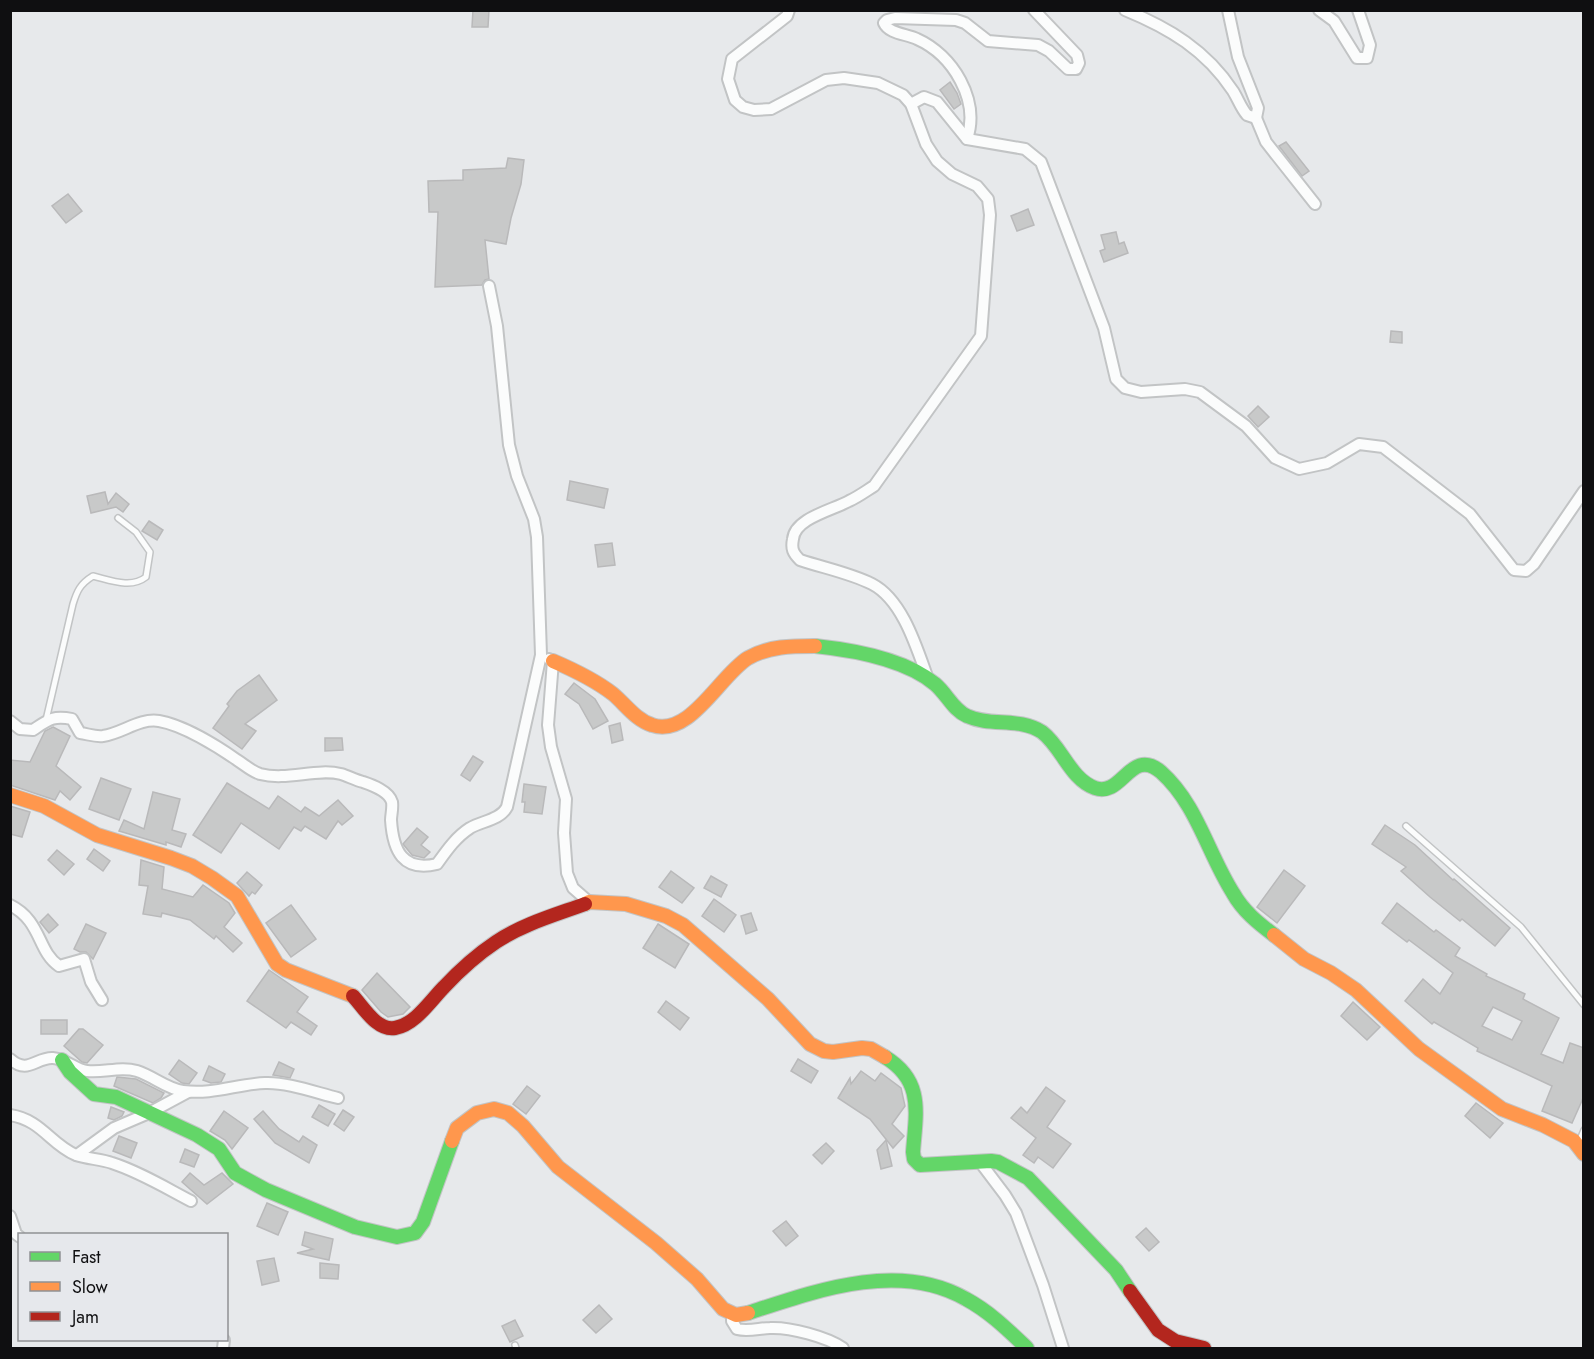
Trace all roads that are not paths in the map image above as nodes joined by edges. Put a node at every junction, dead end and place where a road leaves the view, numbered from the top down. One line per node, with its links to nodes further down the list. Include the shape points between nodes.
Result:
1 (789, 10): 7 (street, via 787,16 732,59 728,79 735,100 743,107 771,109 826,80 844,78 878,83 903,95)
2 (1034, 10): 9 (street, via 1077,55 1076,69 1068,69 1038,45 988,41 956,20 896,18 884,23 889,30 918,39 941,54 960,80 969,102)
3 (1125, 10): 8 (street, via 1189,44 1233,91 1247,116)
4 (1228, 10): 8 (street, via 1238,57 1258,108)
5 (1319, 10): 6 (street, via 1334,21 1357,58 1363,59 1367,58 1370,45)
6 (1358, 10)
7 (911, 104): 9 (street, via 924,98 937,102); 15 (street, via 937,161 952,174 977,186 987,199 990,214 981,336 874,486 803,522 794,532 792,545 801,560 872,584 888,597 901,615)
8 (1256, 118): 10 (street, via 1266,142)
9 (967, 139): 12 (street, via 1025,149 1041,162 1104,328 1116,380 1125,388 1141,392 1200,392 1246,426 1275,458 1299,469 1327,464 1359,444 1383,447 1470,514 1514,570 1526,571 1534,564)
10 (1315, 204)
11 (489, 286): 14 (street, via 509,445 537,537)
12 (1584, 491)
13 (118, 518): 17 (lane, via 136,532 150,552 146,577 130,584 93,576 78,589)
14 (547, 658): 15 (street, via 593,681 647,724 670,728 686,719 750,657 779,646 843,649); 17 (street, via 504,814 457,837 437,864 429,866 405,861 399,854 393,838 392,802 369,784 341,774 260,774 160,721 147,721 103,736 80,733 72,719 51,718); 20 (street, via 548,725 566,799 567,873 573,888)
15 (928, 679): 31 (street, via 964,715 1023,723 1041,731 1052,739 1083,783 1096,790 1111,788 1135,766 1147,765 1160,771 1194,816 1233,894 1253,919 1304,959 1356,990 1419,1048 1502,1109 1543,1125)
16 (10, 721): 17 (street, via 20,729 33,730)
17 (45, 722)
18 (10, 795): 20 (street, via 44,806 98,836 171,858 212,878 237,896 277,964 351,994 386,1028 409,1023 450,980 496,942)
19 (1406, 826): 23 (lane, via 1521,927)
20 (589, 902): 33 (street, via 626,904 666,916 683,925 768,999 817,1048 833,1052 871,1049 899,1066 914,1092 914,1159 920,1165)
21 (10, 905): 22 (street, via 32,922 52,961 59,966 84,960)
22 (102, 1000)
23 (1584, 1005)
24 (10, 1059): 25 (street, via 20,1066 46,1058)
25 (62, 1060): 26 (street, via 84,1071 135,1070); 28 (street, via 94,1095 116,1097)
26 (188, 1091): 27 (street, via 218,1092 269,1082); 28 (street)
27 (338, 1098)
28 (149, 1113): 32 (street, via 114,1128); 37 (street, via 214,1146 235,1173 266,1190 356,1227 397,1237 414,1233 423,1222 458,1128 482,1110 503,1110 558,1167 641,1231)
29 (10, 1115): 32 (street, via 35,1123)
30 (1584, 1130): 31 (lane)
31 (1581, 1149)
32 (76, 1155): 34 (street, via 134,1171)
33 (980, 1162): 40 (street, via 1016,1212); 41 (street, via 998,1162 1028,1178 1116,1270 1158,1330 1175,1341)
34 (191, 1201)
35 (10, 1216): 36 (street)
36 (18, 1236)
37 (732, 1315): 38 (street, via 737,1329 796,1331); 39 (street, via 833,1287 896,1279 921,1282 969,1300)
38 (843, 1348)
39 (1027, 1348)
40 (1063, 1348)
41 (1204, 1348)

